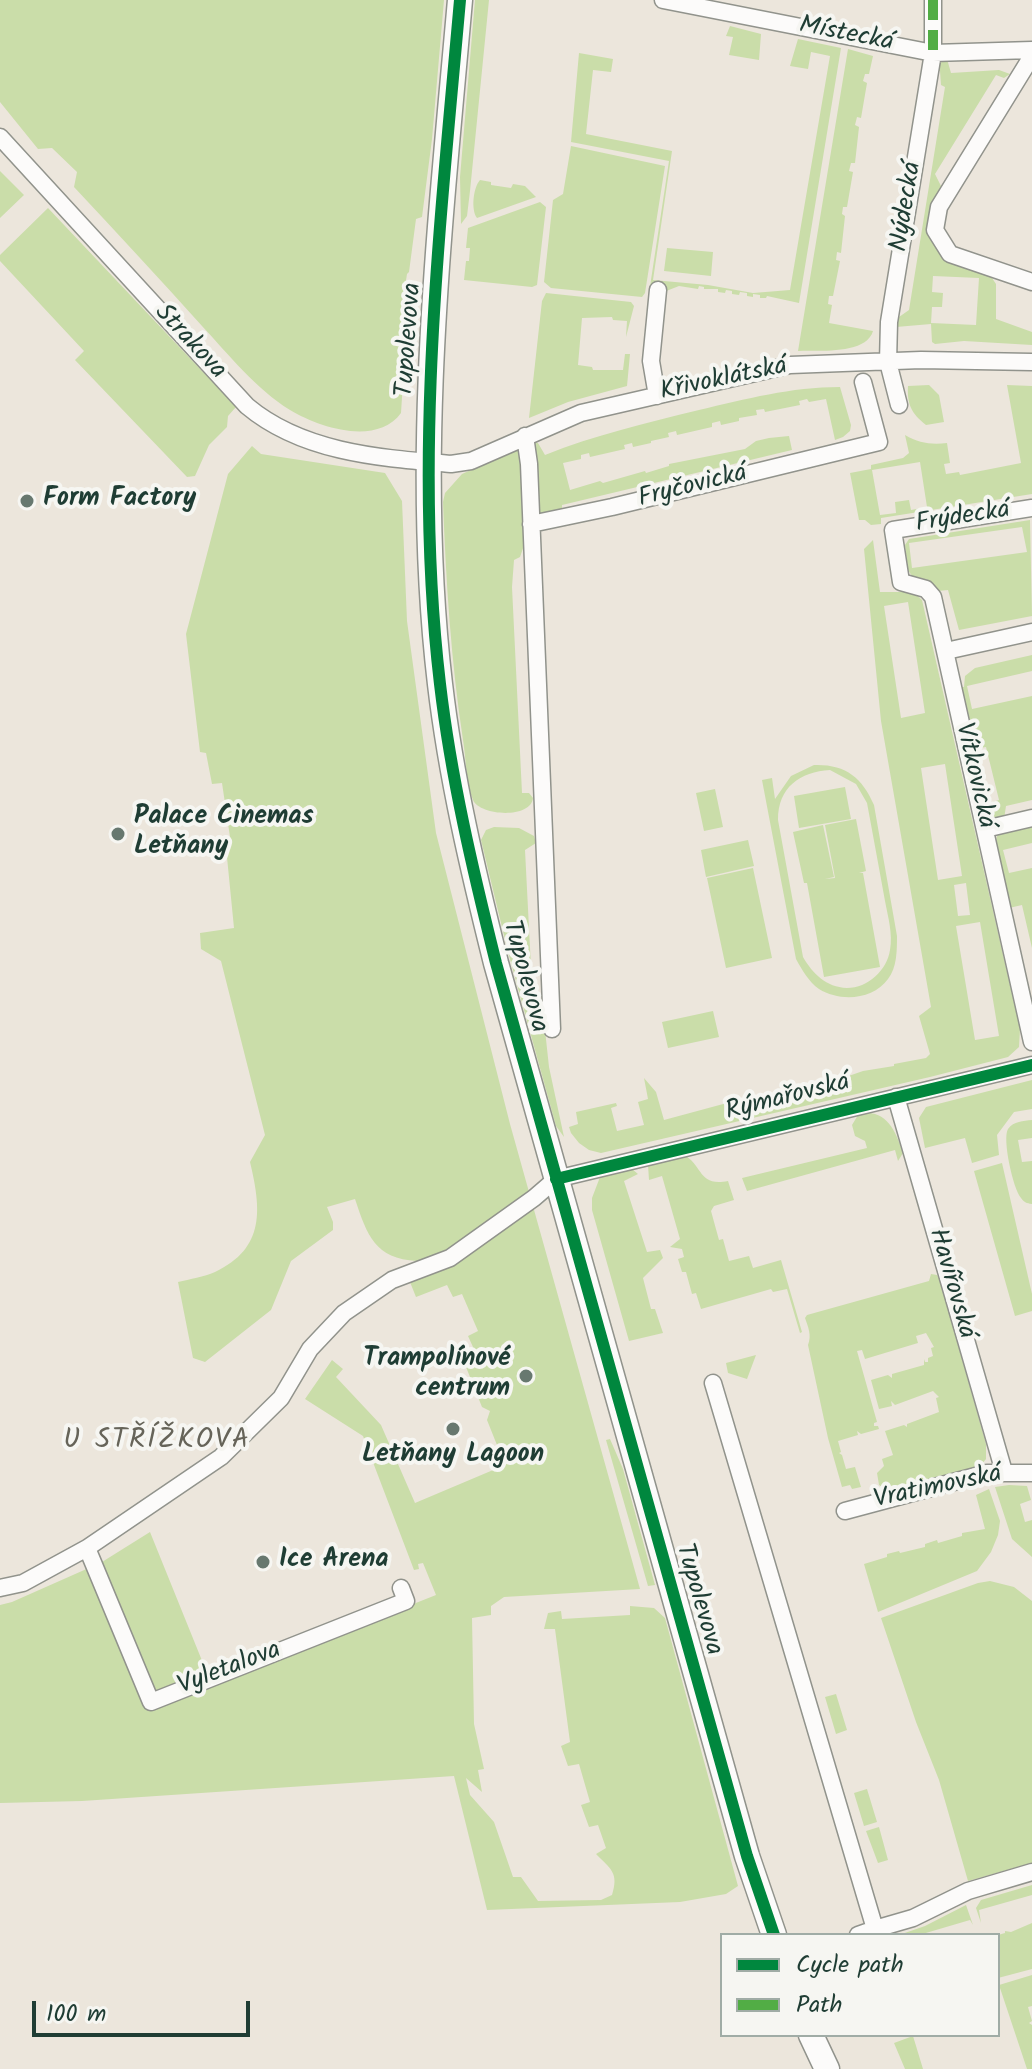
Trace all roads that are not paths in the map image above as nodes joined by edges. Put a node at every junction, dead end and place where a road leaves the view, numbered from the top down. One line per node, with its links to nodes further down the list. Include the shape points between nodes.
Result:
1 (460, 0): 15 (main road, Tupolevova)
2 (663, 0): 4 (street, Místecká)
3 (933, 0): 4 (street, Nýdecká)
4 (933, 53): 5 (street, Místecká); 9 (street, Nýdecká, via 889,322)
5 (1032, 53): 7 (street, via 939,207 935,230 950,254)
6 (0, 137): 15 (street, Strakova, via 264,420 329,448)
7 (1032, 282)
8 (658, 290): 12 (street, via 651,361)
9 (888, 362): 10 (street, Křivoklátská); 12 (street, Křivoklátská, via 790,365); 13 (street)
10 (1032, 362)
11 (863, 382): 17 (street, Fryčovická, via 879,442)
12 (657, 396): 14 (street, Křivoklátská, via 581,413)
13 (899, 405)
14 (525, 436): 15 (street, Křivoklátská, via 471,461); 17 (street)
15 (428, 462): 28 (main road, Tupolevova, via 440,682 461,819)
16 (1032, 508): 18 (street, Frýdecká)
17 (531, 524): 24 (street, Tupolevova)
18 (893, 530): 20 (street, Vítkovická, via 901,582 926,589 933,597)
19 (1032, 632): 20 (street)
20 (946, 651): 22 (street, Vítkovická)
21 (1032, 818): 22 (street)
22 (985, 829): 23 (street, Vítkovická)
23 (1027, 998): 25 (street, Vítkovická)
24 (552, 1029)
25 (1032, 1042)
26 (1032, 1065): 27 (street, Rýmařovská)
27 (896, 1097): 28 (street, Rýmařovská); 30 (street, Havířovská)
28 (556, 1179): 33 (street, via 450,1258 392,1280 344,1313 310,1349 281,1398 221,1457); 38 (main road, Tupolevova)
29 (713, 1383): 37 (street)
30 (1004, 1472): 31 (street, Vratimovská); 32 (street, Vratimovská)
31 (1032, 1473)
32 (845, 1511)
33 (87, 1548): 34 (street, via 23,1583); 35 (street, Vyletalova, via 151,1702 406,1601)
34 (0, 1588)
35 (401, 1588)
36 (1032, 1872): 37 (street)
37 (875, 1929): 39 (street)
38 (773, 1933)
39 (864, 1933)
40 (812, 2037): 41 (main road)
41 (827, 2069)

